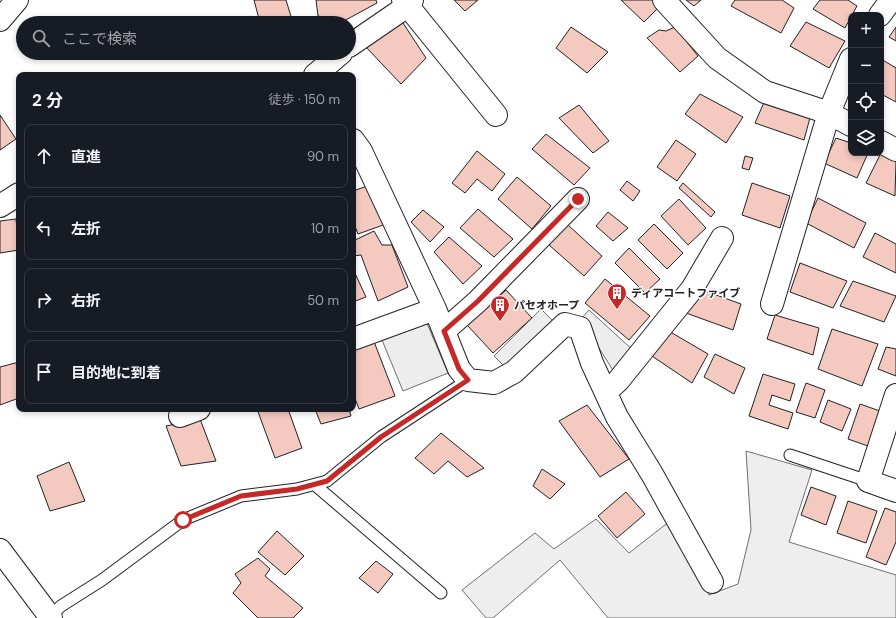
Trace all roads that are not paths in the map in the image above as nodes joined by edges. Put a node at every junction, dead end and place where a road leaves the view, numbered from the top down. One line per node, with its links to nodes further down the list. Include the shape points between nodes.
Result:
1 (18, 0): 6 (street)
2 (664, 0): 11 (street, via 718,58 765,92)
3 (891, 0): 5 (street)
4 (407, 2): 7 (street); 12 (street)
5 (882, 12)
6 (0, 20)
7 (356, 41)
8 (332, 60): 10 (street)
9 (848, 66): 11 (street)
10 (318, 72)
11 (829, 113): 13 (street); 22 (street)
12 (496, 115)
13 (848, 124)
14 (356, 144): 17 (street, via 361,151)
15 (884, 144): 16 (street)
16 (896, 150)
17 (361, 174): 23 (street)
18 (16, 196): 20 (street)
19 (578, 199): 24 (street, via 478,301)
20 (0, 206)
21 (722, 238): 27 (street, via 692,289 618,381)
22 (772, 304)
23 (435, 309): 24 (street); 25 (street)
24 (444, 331): 26 (street, via 459,369)
25 (356, 338)
26 (468, 380): 27 (street, via 494,383 514,372 565,324 580,328 592,363); 31 (lane, via 381,437 327,481)
27 (606, 392): 34 (street, via 617,417)
28 (896, 395): 30 (street)
29 (790, 455): 30 (lane)
30 (868, 481): 32 (street)
31 (315, 485): 35 (lane); 36 (lane, via 241,496 183,520 102,580 61,606)
32 (896, 491)
33 (0, 550): 36 (street)
34 (712, 582)
35 (441, 593)
36 (50, 617)

